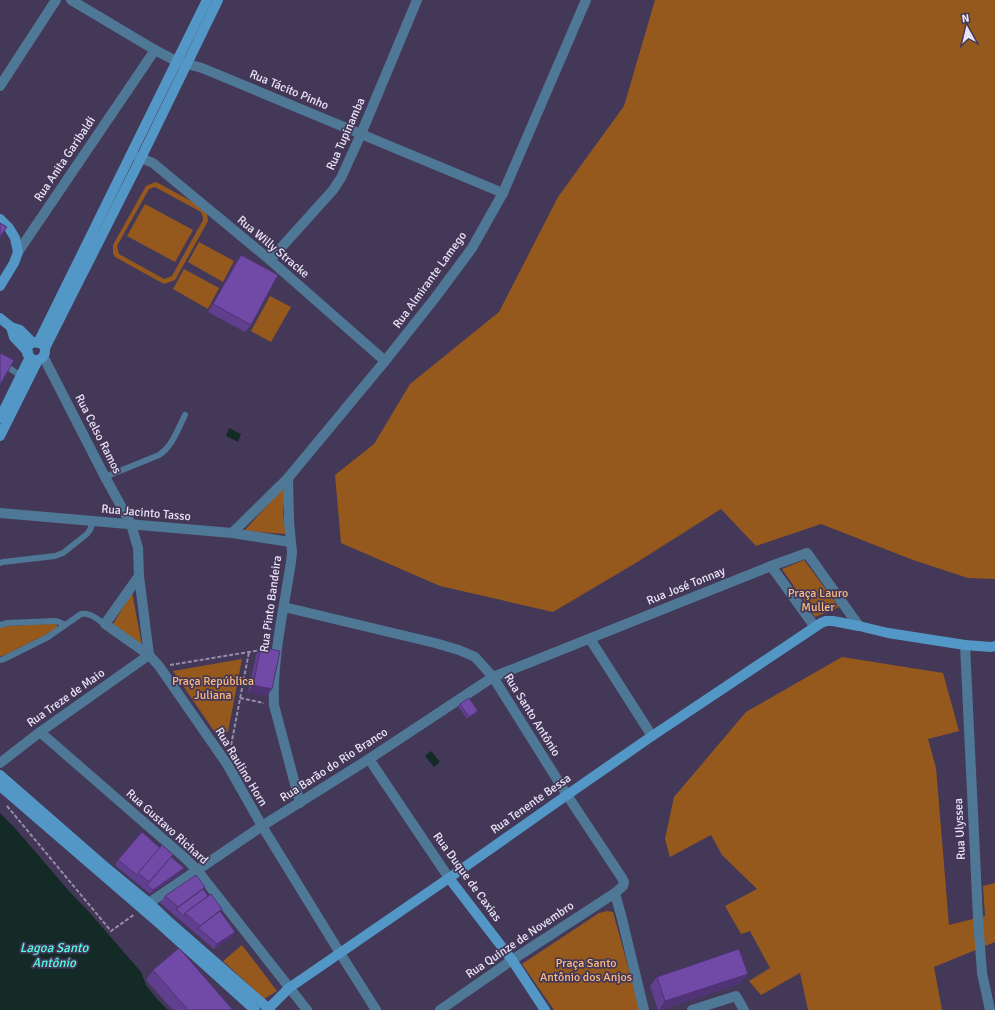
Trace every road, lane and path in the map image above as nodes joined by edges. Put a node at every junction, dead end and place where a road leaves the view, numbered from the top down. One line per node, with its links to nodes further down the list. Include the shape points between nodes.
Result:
1 (56, 0): 9 (street)
2 (71, 0): 7 (street, Rua Tácito Pinho)
3 (207, 0): 8 (street)
4 (218, 0): 8 (street)
5 (417, 0): 10 (street, Rua Tupinamba)
6 (586, 0): 12 (street, Rua Almirante Lamego)
7 (155, 50): 8 (street, Rua Tácito Pinho); 14 (street, Rua Anita Garibaldi)
8 (181, 62): 10 (street, Rua Tácito Pinho, via 202,68); 11 (street)
9 (0, 86)
10 (361, 134): 12 (street, Rua Tácito Pinho); 15 (street, Rua Tupinamba, via 333,190)
11 (136, 156): 15 (street, Rua Willy Stracke, via 153,163); 18 (street)
12 (503, 193): 19 (street, Rua Almirante Lamego, via 472,248)
13 (0, 219): 14 (street, via 12,233)
14 (18, 252): 16 (street, Rua Anita Garibaldi)
15 (270, 260): 19 (street, Rua Willy Stracke)
16 (0, 286)
17 (0, 318): 18 (street, via 11,327 20,330)
18 (36, 351): 21 (street); 24 (street); 25 (street, Rua Celso Ramos)
19 (385, 361): 26 (street, Rua Almirante Lamego)
20 (0, 362): 21 (lane)
21 (21, 376): 23 (street)
22 (185, 415): 25 (lane, via 164,452)
23 (0, 418)
24 (0, 436)
25 (105, 477): 29 (street, Rua Celso Ramos)
26 (288, 478): 30 (street, Rua Almirante Lamego); 31 (street, Rua Pinto Bandeira)
27 (0, 513): 28 (street, Rua Jacinto Tasso)
28 (93, 521): 29 (street, Rua Jacinto Tasso); 32 (lane, via 87,534 63,553)
29 (130, 524): 30 (street, Rua Jacinto Tasso); 34 (street, via 138,548)
30 (232, 533): 31 (street, Rua Jacinto Tasso)
31 (290, 542): 35 (street, Rua Pinto Bandeira, via 292,562)
32 (0, 563)
33 (771, 566): 39 (street, Rua José Tonnay, via 807,553); 40 (street); 41 (street, Rua José Tonnay)
34 (139, 576): 36 (street); 46 (street)
35 (284, 607): 44 (street, Rua Pinto Bandeira); 49 (street, Rua Santo Antônio, via 459,650 476,657)
36 (105, 624): 38 (lane, via 85,613); 46 (street, Rua Raulino Horn)
37 (0, 625): 38 (lane, via 55,621)
38 (65, 625): 47 (lane, via 37,643)
39 (859, 626): 40 (street, Rua Tenente Bessa, via 826,621); 42 (street, Rua Tenente Bessa)
40 (815, 627): 53 (street, Rua Tenente Bessa)
41 (590, 639): 49 (street, Rua José Tonnay); 53 (street)
42 (964, 645): 43 (street, Rua Tenente Bessa); 81 (street, Rua Ulyssea, via 978,918 982,973)
43 (995, 646)
44 (278, 647): 45 (path); 51 (street, Rua Pinto Bandeira)
45 (249, 652): 48 (path); 50 (path)
46 (149, 655): 48 (street, Rua Raulino Horn); 52 (street, Rua Treze de Maio)
47 (0, 660)
48 (159, 666): 56 (street, Rua Raulino Horn)
49 (493, 677): 54 (street, Rua Barão do Rio Branco); 59 (street, Rua Santo Antônio)
50 (240, 698): 51 (path); 56 (path)
51 (274, 705): 60 (street, Rua Pinto Bandeira)
52 (40, 732): 55 (street, Rua Treze de Maio); 64 (street, Rua Gustavo Richard)
53 (652, 736): 59 (street, Rua Tenente Bessa)
54 (369, 759): 60 (street, Rua Barão do Rio Branco); 65 (street, Rua Duque de Caxias)
55 (0, 763)
56 (227, 764): 62 (street, Rua Raulino Horn)
57 (0, 774): 63 (street)
58 (0, 786): 63 (street)
59 (567, 795): 65 (street, Rua Tenente Bessa); 66 (street, Rua Santo Antônio, via 624,882)
60 (300, 803): 62 (street, Rua Barão do Rio Branco)
61 (5, 804): 67 (path, via 111,931)
62 (262, 826): 64 (street, Rua Barão do Rio Branco); 68 (street, Rua Raulino Horn)
63 (86, 855): 67 (street)
64 (197, 870): 67 (street, Rua Barão do Rio Branco); 71 (street, Rua Gustavo Richard)
65 (449, 878): 68 (street, Rua Tenente Bessa); 69 (street, Rua Duque de Caxias)
66 (615, 893): 69 (street, Rua Quinze de Novembro); 78 (street)
67 (146, 906): 70 (street, via 173,925)
68 (340, 952): 71 (street, Rua Tenente Bessa); 75 (street, Rua Raulino Horn)
69 (512, 960): 76 (street, Rua Quinze de Novembro); 77 (street, Rua Duque de Caxias)
70 (215, 967): 72 (street); 73 (street)
71 (289, 988): 73 (street, Rua Tenente Bessa); 74 (street, Rua Gustavo Richard)
72 (255, 1010)
73 (268, 1010)
74 (307, 1010)
75 (376, 1010)
76 (440, 1010)
77 (545, 1010)
78 (644, 1010)
79 (692, 1010): 80 (street, via 736,996)
80 (744, 1010)
81 (990, 1010)

